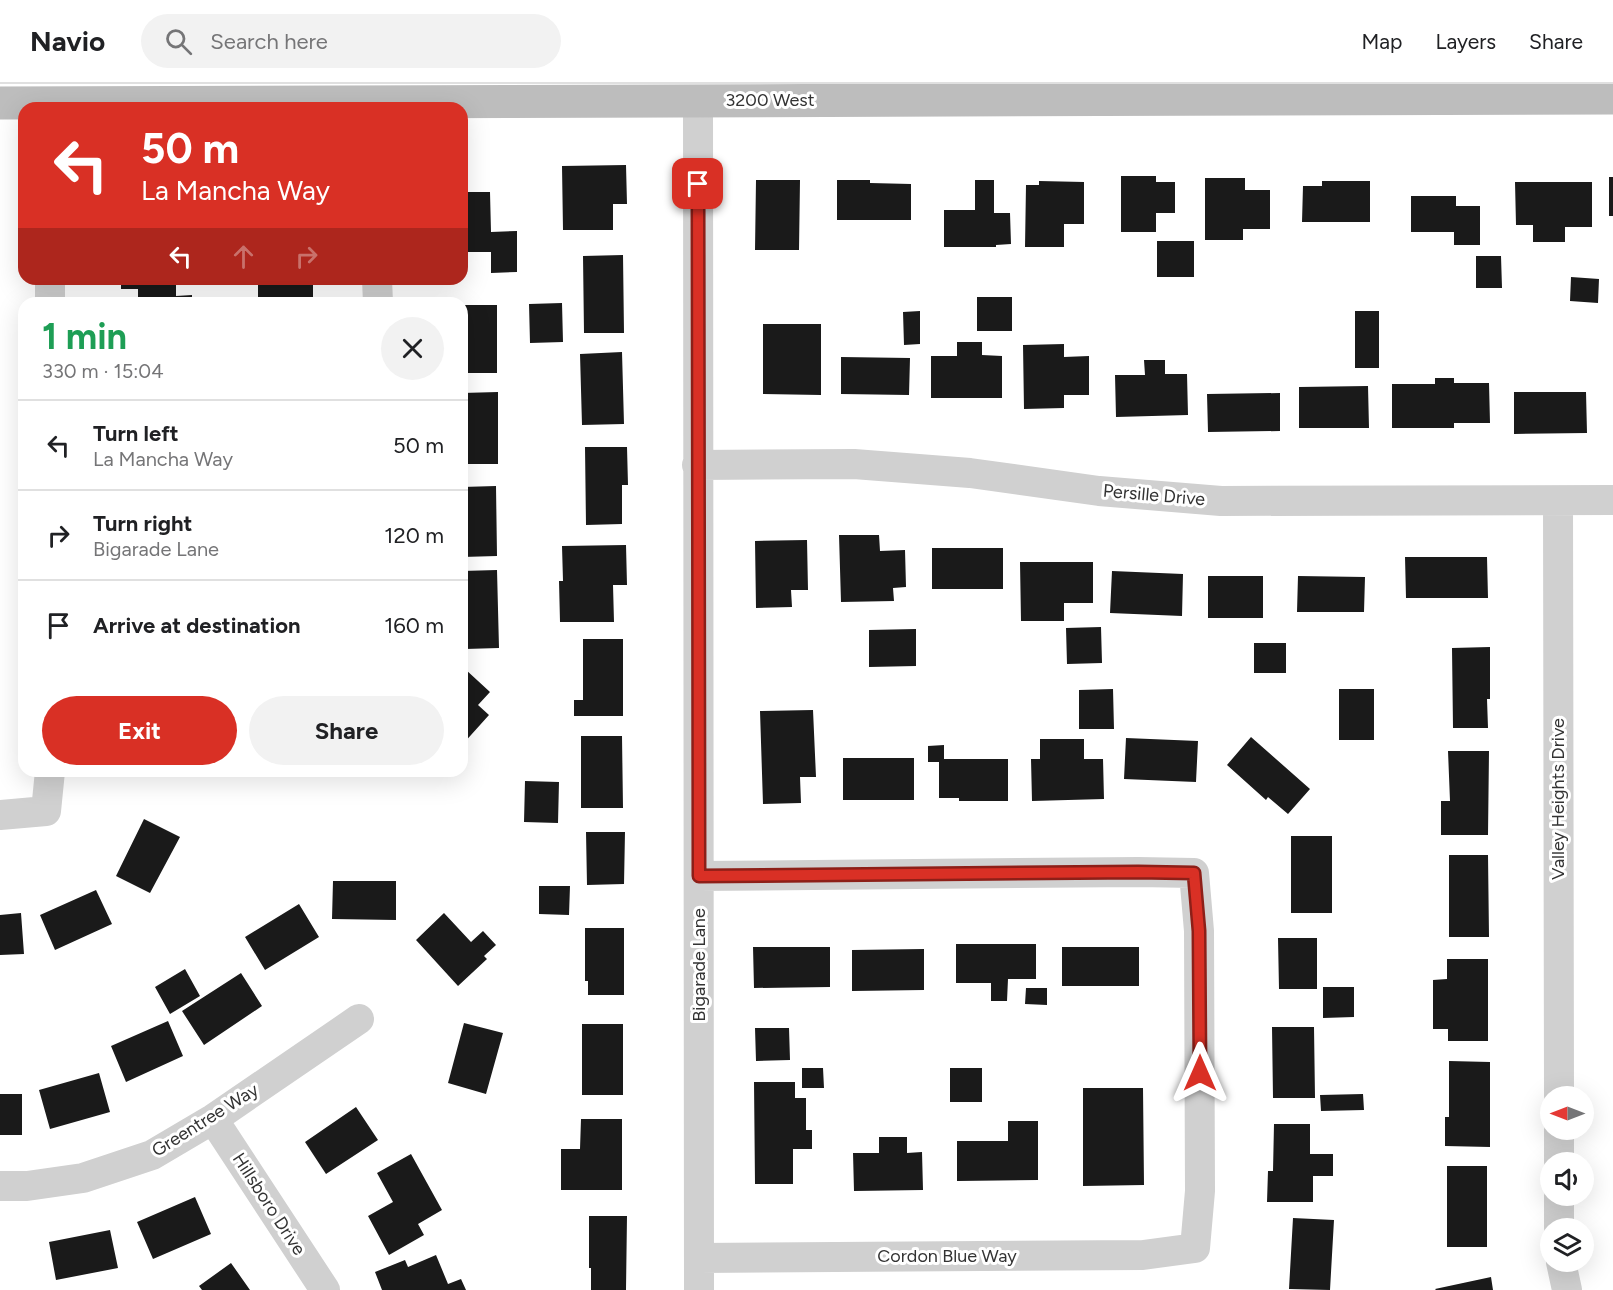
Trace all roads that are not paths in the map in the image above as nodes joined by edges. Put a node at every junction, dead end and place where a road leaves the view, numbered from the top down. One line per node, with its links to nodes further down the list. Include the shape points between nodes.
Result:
1 (1268, 91): 2 (street, 3200 West); 3 (street, 3200 West)
2 (1613, 98)
3 (698, 100): 6 (street, 3200 West); 7 (street, Bigarade Lane)
4 (0, 103): 5 (street, 3200 West)
5 (18, 104)
6 (468, 104)
7 (697, 465): 9 (street, Persille Drive, via 854,464 970,472 1099,491 1221,501); 12 (street, Bigarade Lane)
8 (1613, 500): 9 (street, Persille Drive)
9 (1558, 501): 14 (street, Valley Heights Drive)
10 (49, 777): 11 (street, via 46,811)
11 (0, 815)
12 (699, 876): 17 (street, Bigarade Lane); 17 (street, Cordon Blue Way, via 1194,873 1199,931 1200,1191 1195,1248 1143,1255)
13 (359, 1019): 15 (street, Greentree Way)
14 (1559, 1086)
15 (213, 1119): 16 (street, Greentree Way, via 152,1155 84,1178); 19 (street, Hillsboro Drive)
16 (0, 1186)
17 (699, 1258): 20 (street, Bigarade Lane)
18 (1563, 1272): 21 (street)
19 (325, 1290)
20 (699, 1290)
21 (1567, 1290)

